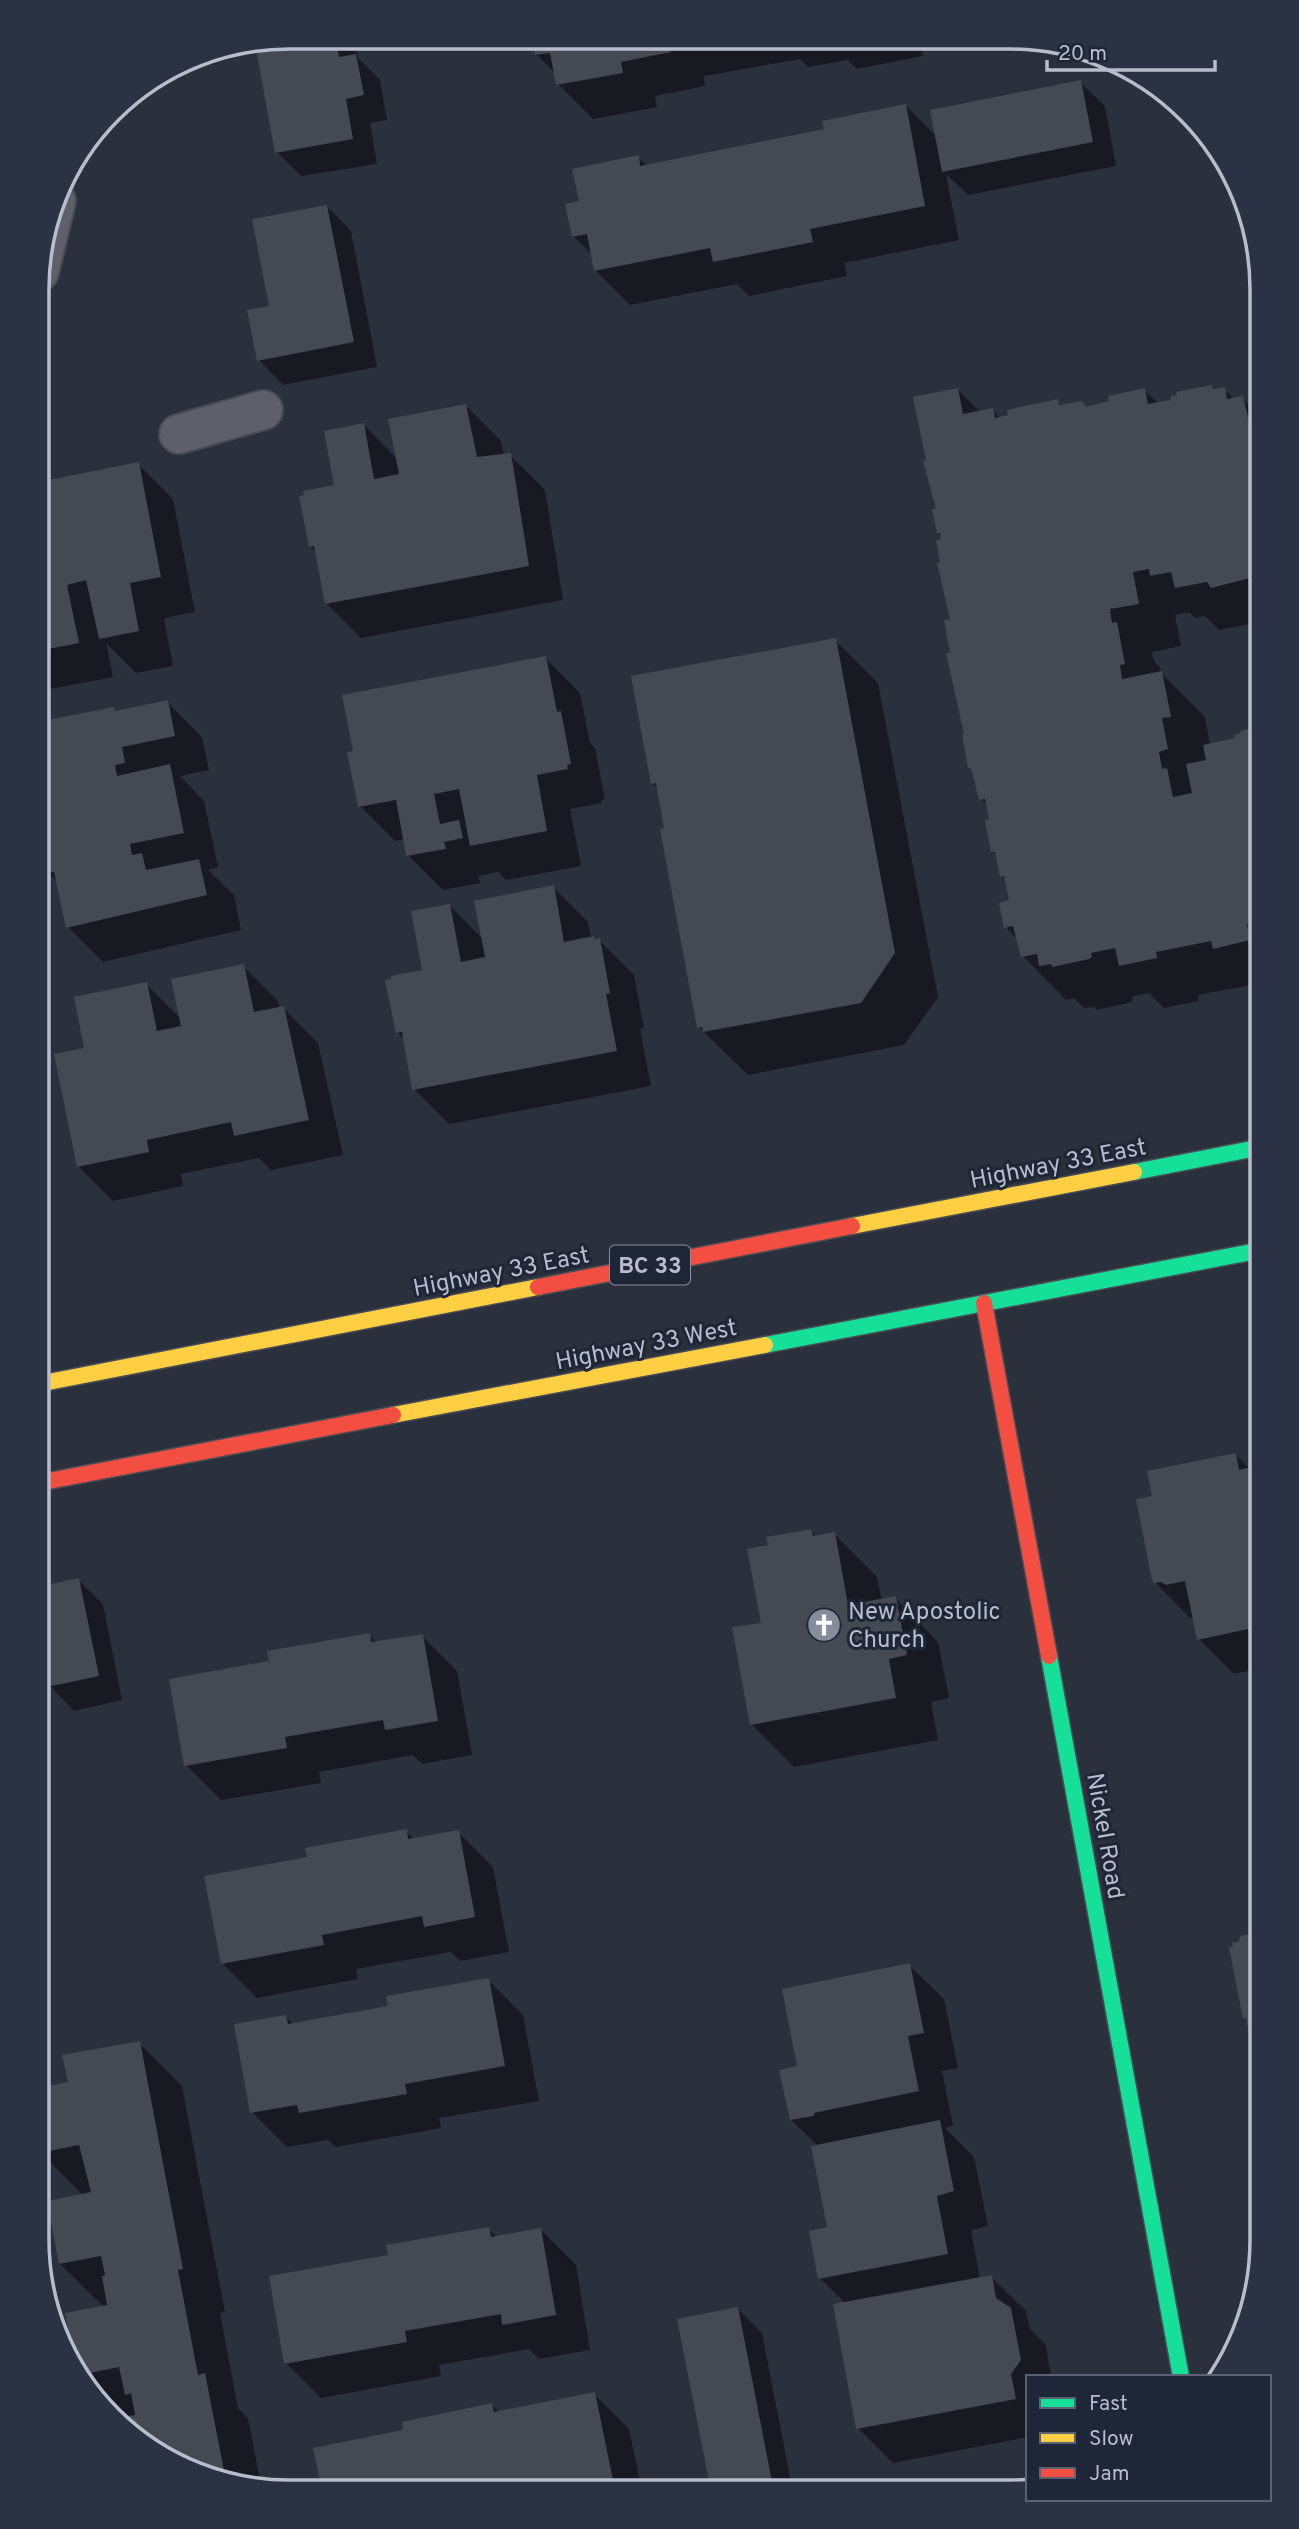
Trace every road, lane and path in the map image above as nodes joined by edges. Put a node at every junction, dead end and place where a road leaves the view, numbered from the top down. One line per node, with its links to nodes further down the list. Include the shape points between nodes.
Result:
1 (263, 410): 2 (street)
2 (179, 434)
3 (1250, 1149): 6 (main road, Highway 33 East / BC 33)
4 (1250, 1252): 5 (main road, Highway 33 West)
5 (984, 1303): 7 (main road, Highway 33 West); 8 (main road, Nickel Road)
6 (49, 1382)
7 (49, 1481)
8 (1181, 2375)

